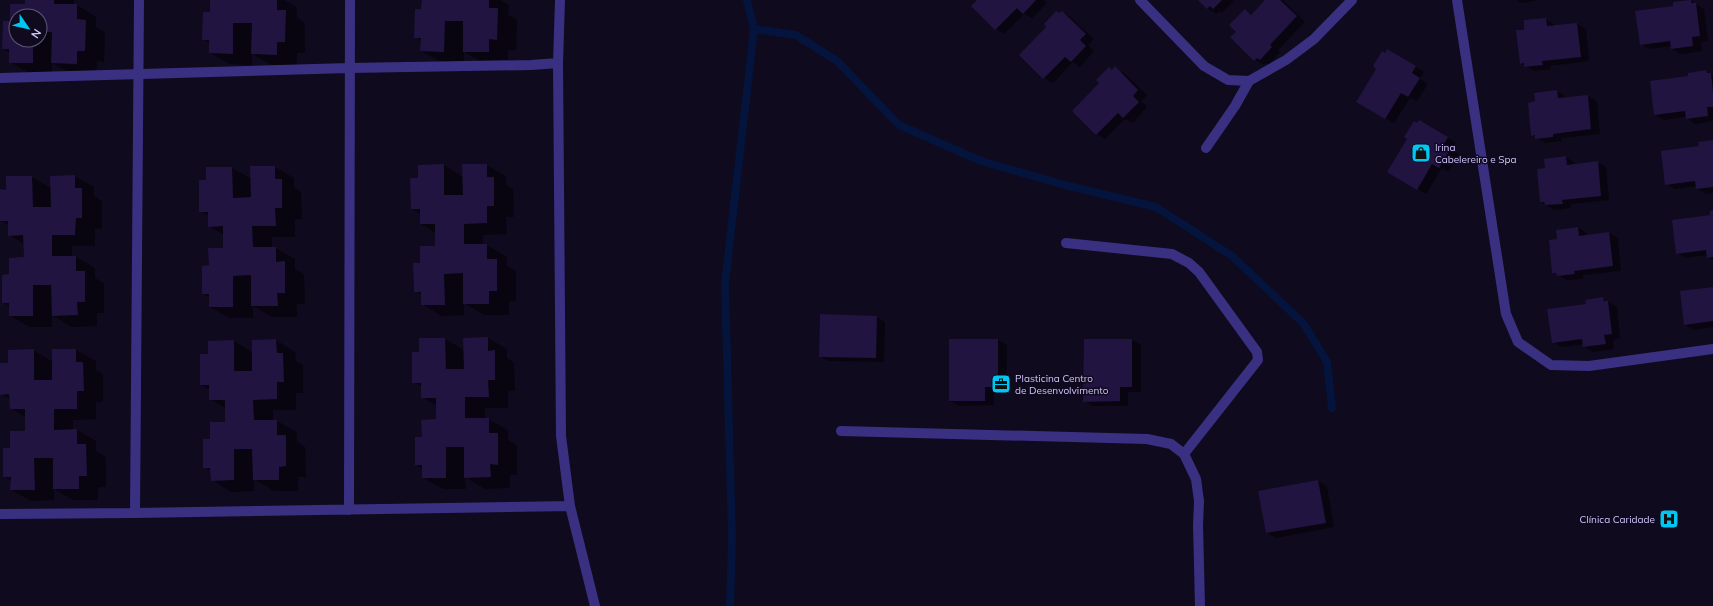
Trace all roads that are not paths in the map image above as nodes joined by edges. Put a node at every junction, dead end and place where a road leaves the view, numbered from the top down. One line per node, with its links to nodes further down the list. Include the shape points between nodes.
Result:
1 (139, 0): 9 (street)
2 (350, 0): 8 (street)
3 (560, 0): 7 (street)
4 (1140, 0): 11 (street, via 1204,66 1228,80)
5 (1352, 0): 11 (street, via 1308,43 1286,60)
6 (1457, 0): 14 (street, via 1506,314 1518,342 1551,365 1589,366)
7 (558, 63): 8 (street); 17 (street, via 561,436)
8 (349, 68): 9 (street); 18 (street)
9 (139, 74): 10 (street); 19 (street)
10 (0, 78)
11 (1248, 81): 12 (street, via 1235,106)
12 (1206, 148)
13 (1066, 243): 16 (street, via 1172,254 1189,262 1257,352 1258,360)
14 (1713, 349)
15 (841, 431): 16 (street, via 1147,439 1171,444)
16 (1184, 454): 22 (street, via 1196,479 1199,501)
17 (570, 506): 18 (street); 21 (street)
18 (349, 510): 19 (street)
19 (135, 513): 20 (street)
20 (0, 514)
21 (595, 606)
22 (1200, 606)

